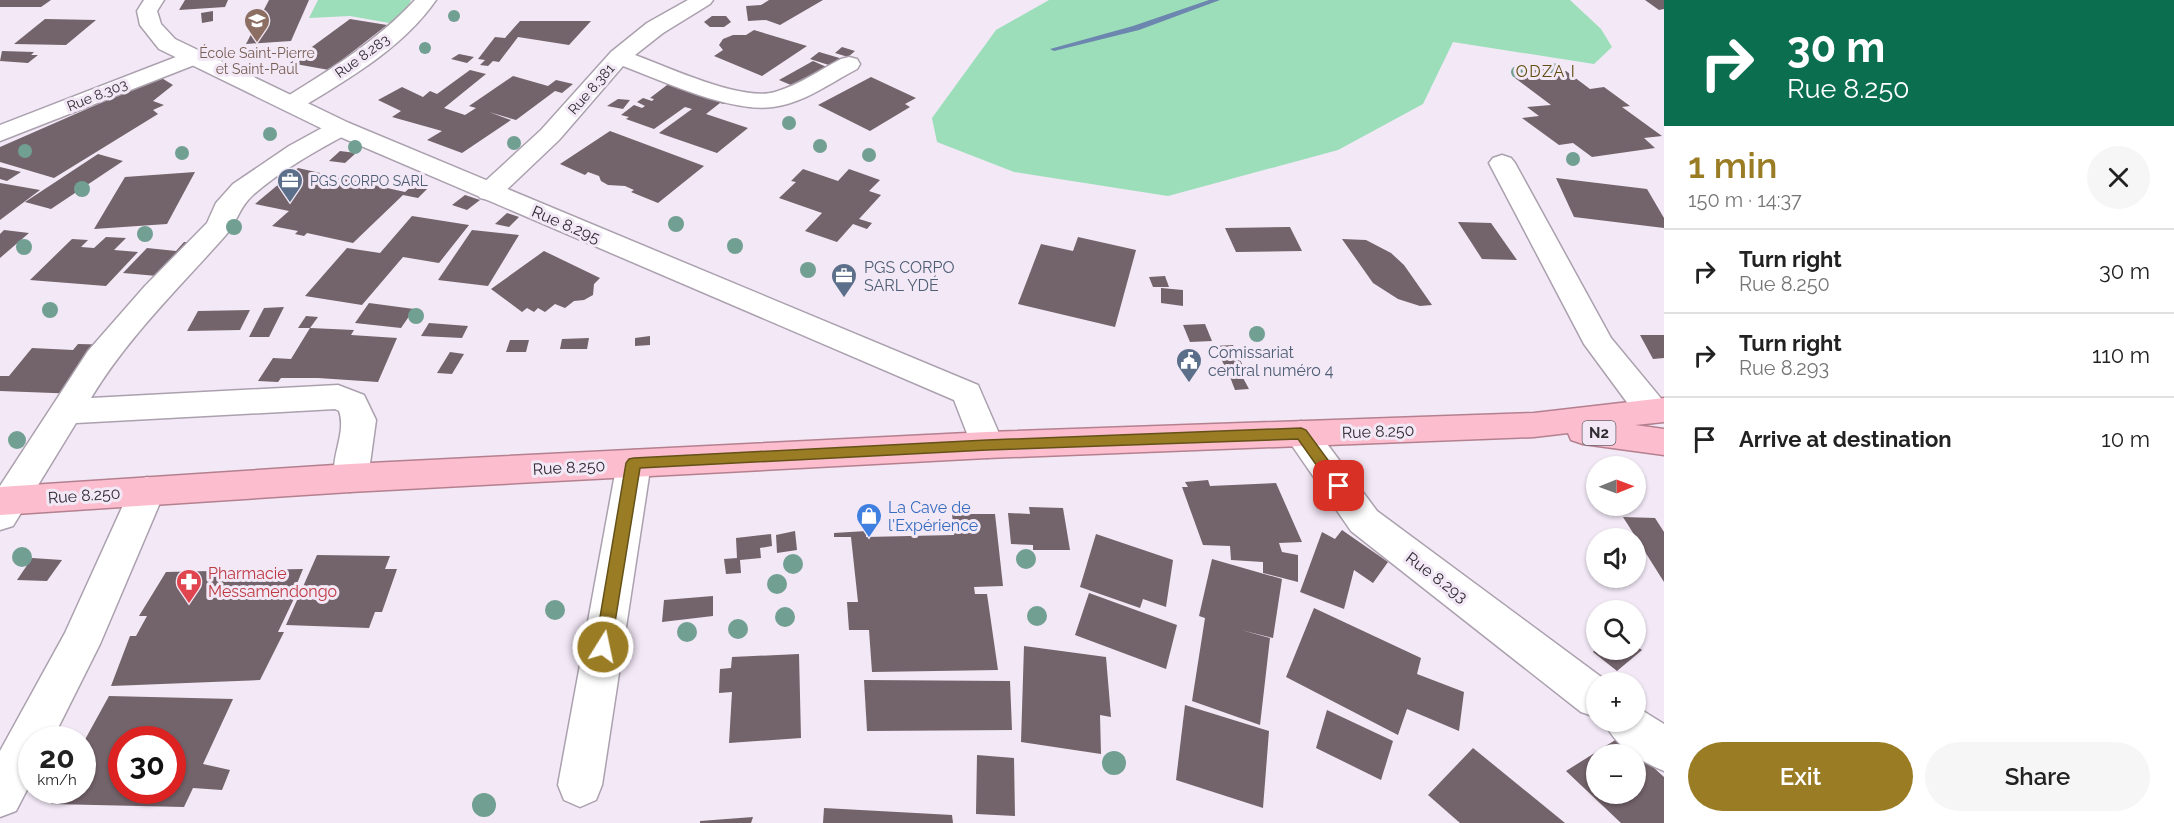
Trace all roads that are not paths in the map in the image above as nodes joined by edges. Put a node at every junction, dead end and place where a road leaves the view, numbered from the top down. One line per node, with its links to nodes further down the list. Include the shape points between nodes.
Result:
1 (154, 0): 4 (street, Rue 8.295, via 147,11 151,25 167,44)
2 (426, 0): 7 (street, Rue 8.283, via 387,39)
3 (703, 0): 5 (street, Rue 8.381, via 655,28)
4 (194, 57): 7 (street, Rue 8.295); 9 (street, Rue 8.303)
5 (619, 57): 6 (street, via 756,102 788,96); 11 (street, Rue 8.381, via 550,135)
6 (849, 64)
7 (291, 104): 8 (street, Rue 8.295)
8 (340, 128): 11 (street, Rue 8.295); 12 (street, via 278,165 233,199 226,207 224,221 131,319 99,359)
9 (0, 134)
10 (1502, 163): 13 (street, via 1599,344)
11 (489, 192): 17 (street, Rue 8.295, via 967,393)
12 (66, 411): 19 (street, via 338,397 352,404 358,420); 21 (street)
13 (1658, 411): 14 (highway, N2)
14 (1533, 425): 15 (highway, Rue 8.250 / N2); 16 (highway, N2)
15 (1301, 434): 17 (highway, Rue 8.250 / N2); 22 (street, Rue 8.293, via 1364,521)
16 (1664, 442)
17 (987, 445): 18 (highway, Rue 8.250 / N2)
18 (634, 463): 19 (highway, Rue 8.250 / N2); 25 (street)
19 (350, 478): 20 (highway, Rue 8.250 / N2)
20 (147, 491): 21 (highway, Rue 8.250 / N2); 26 (street, via 80,644)
21 (4, 505)
22 (1586, 690)
23 (1640, 732): 24 (street)
24 (1664, 750)
25 (580, 785)
26 (0, 795)

